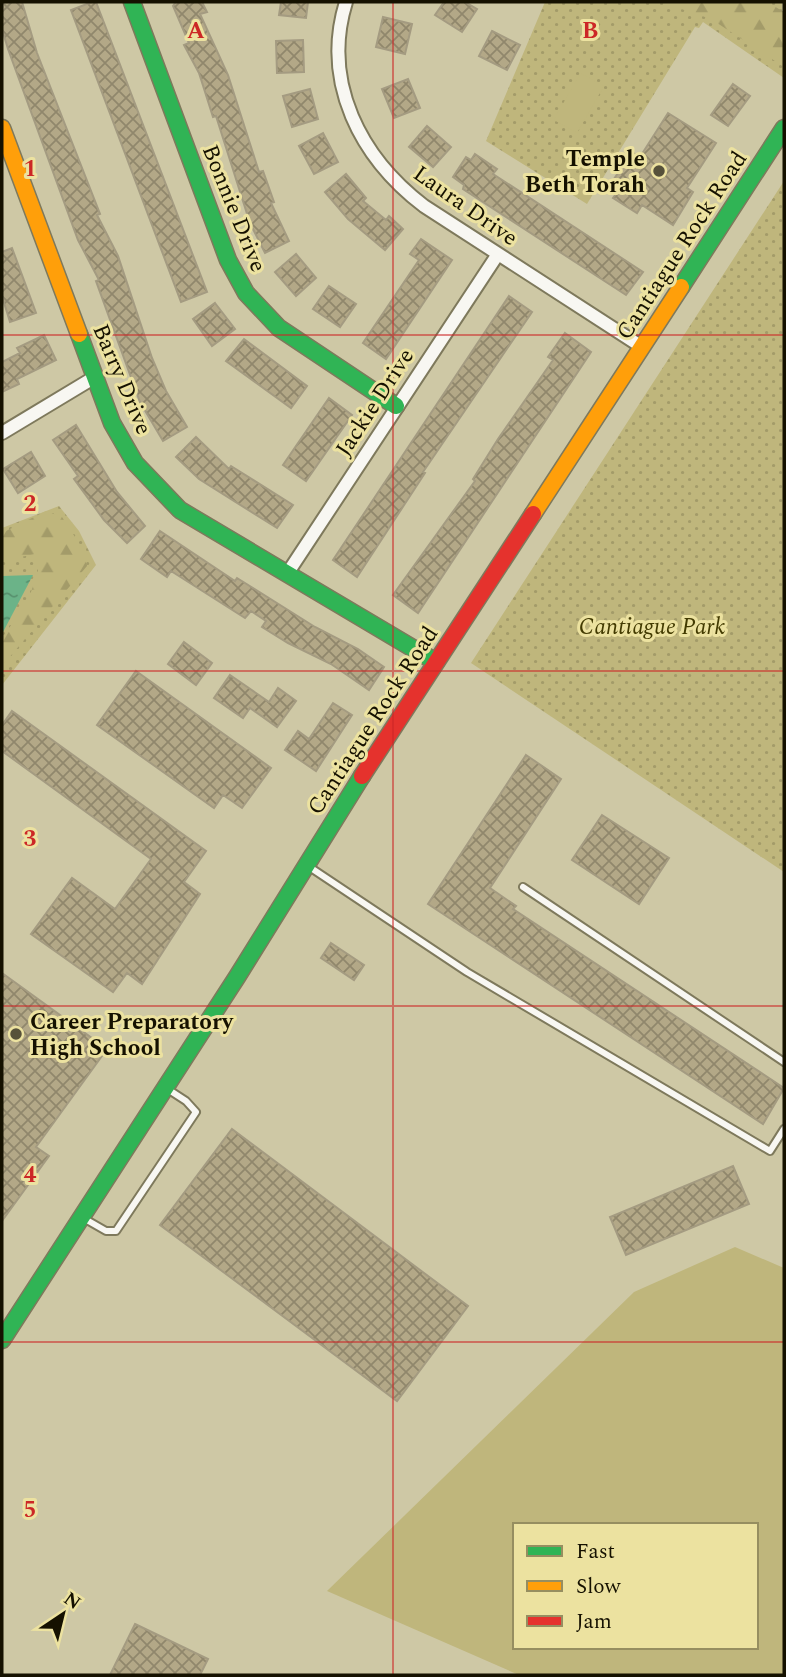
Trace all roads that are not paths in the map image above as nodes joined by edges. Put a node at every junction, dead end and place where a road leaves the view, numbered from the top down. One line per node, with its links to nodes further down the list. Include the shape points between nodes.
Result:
1 (132, 2): 8 (main road, Bonnie Drive, via 228,260 246,293 279,328)
2 (346, 2): 5 (street, Laura Drive, via 340,39 343,87 357,129 374,158 399,187)
3 (2, 128): 7 (main road, Barry Drive)
4 (784, 128): 6 (main road, Cantiague Rock Road)
5 (498, 254): 6 (street, Laura Drive); 8 (street, Jackie Drive)
6 (642, 347): 11 (main road, Cantiague Rock Road)
7 (95, 377): 9 (street); 10 (main road, Barry Drive, via 124,446 156,488 197,522)
8 (396, 406): 10 (street, Jackie Drive)
9 (2, 433)
10 (287, 574): 11 (main road, Barry Drive)
11 (436, 662): 12 (main road, Cantiague Rock Road)
12 (307, 865): 15 (main road, Cantiague Rock Road); 16 (lane, via 467,972 769,1151)
13 (523, 887): 14 (lane)
14 (784, 1062)
15 (164, 1087): 17 (main road, Cantiague Rock Road); 17 (lane, via 196,1112 186,1131 116,1231 106,1231)
16 (784, 1129)
17 (80, 1216): 18 (main road, Cantiague Rock Road)
18 (2, 1340)

